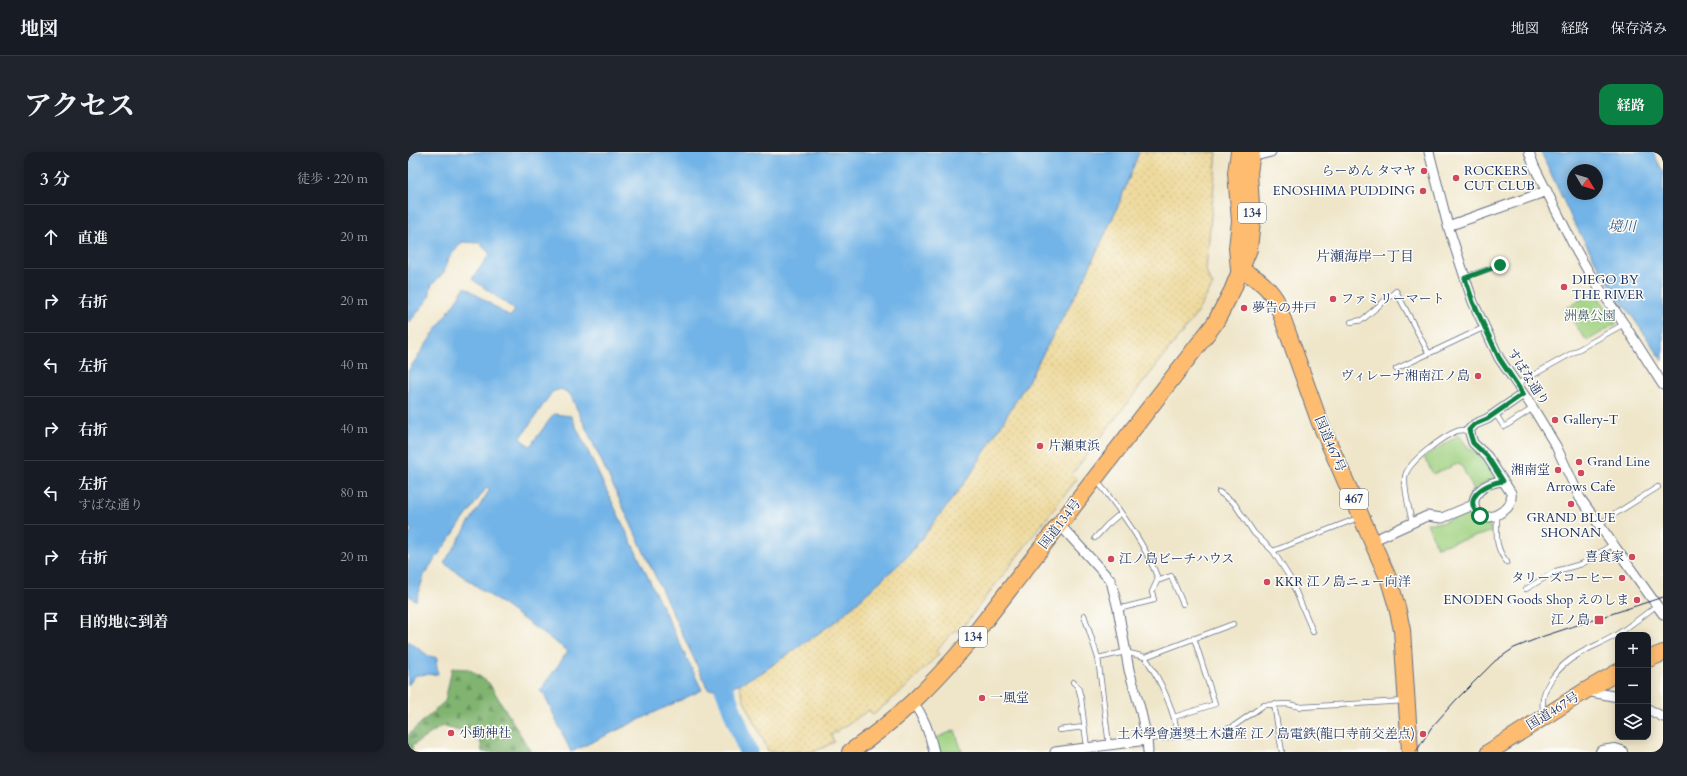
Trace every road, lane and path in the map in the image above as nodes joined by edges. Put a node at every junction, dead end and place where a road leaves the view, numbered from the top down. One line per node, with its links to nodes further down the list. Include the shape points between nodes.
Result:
1 (1271, 152): 4 (street)
2 (1429, 152): 6 (street, すばな通り)
3 (1529, 152): 5 (street)
4 (1247, 154): 8 (highway, 国道134号 / 134, via 1252,228 1250,250)
5 (1547, 191): 6 (street); 11 (street, via 1588,270)
6 (1448, 226): 9 (street, すばな通り)
7 (1500, 265): 9 (lane)
8 (1239, 271): 21 (highway, 国道134号 / 134, via 1232,291 1215,323); 28 (highway, 国道467号 / 467, via 1257,279 1276,300 1320,423)
9 (1465, 278): 12 (street, すばな通り)
10 (1351, 322): 13 (lane, via 1362,320 1396,291)
11 (1624, 324): 15 (lane); 16 (street)
12 (1485, 327): 13 (lane); 15 (street, すばな通り, via 1499,358)
13 (1430, 354): 14 (lane)
14 (1396, 369)
15 (1517, 384): 17 (street, すばな通り)
16 (1663, 385)
17 (1523, 394): 18 (street, すばな通り); 19 (street)
18 (1533, 408): 19 (lane, via 1504,427); 30 (street, すばな通り, via 1556,446 1580,498)
19 (1495, 413): 20 (street)
20 (1469, 430): 22 (street, via 1473,443 1487,456); 29 (lane, via 1458,431 1429,449 1408,468 1405,482)
21 (1094, 480): 26 (lane, via 1102,486); 31 (highway, 国道134号 / 134)
22 (1503, 481): 25 (street, via 1494,482 1478,492); 27 (street, via 1511,493 1512,500 1508,508)
23 (1658, 487): 30 (lane)
24 (1219, 492): 35 (lane, via 1234,503 1254,533)
25 (1473, 504): 27 (street, via 1480,516 1490,518); 29 (street, via 1442,518 1427,516)
26 (1121, 513): 32 (lane); 37 (lane, via 1149,557)
27 (1497, 515): 36 (lane, via 1496,540 1499,553)
28 (1362, 517): 33 (highway, 国道467号 / 467); 35 (lane)
29 (1412, 522): 33 (street)
30 (1599, 524): 34 (street, すばな通り)
31 (1060, 525): 42 (street, via 1110,582); 58 (highway, 国道134号 / 134, via 968,644)
32 (1095, 538)
33 (1372, 541): 57 (highway, 国道467号 / 467, via 1398,607)
34 (1613, 544): 38 (lane, via 1582,564 1556,571); 41 (street, すばな通り)
35 (1273, 551): 46 (lane, via 1290,578)
36 (1507, 562)
37 (1158, 579): 40 (lane, via 1171,576); 42 (lane, via 1152,592 1154,600)
38 (1526, 589)
39 (1663, 596): 41 (street)
40 (1184, 604)
41 (1656, 604): 43 (street, すばな通り); 61 (lane, via 1613,637 1578,655 1565,665 1546,689 1542,707)
42 (1118, 609): 48 (street)
43 (1663, 614)
44 (1084, 615): 51 (lane)
45 (1233, 624): 47 (lane)
46 (1313, 632)
47 (1194, 638): 50 (lane); 62 (lane, via 1215,704)
48 (1125, 652): 50 (lane); 51 (lane); 67 (street)
49 (1663, 654): 52 (highway)
50 (1144, 657): 62 (lane, via 1155,672)
51 (1098, 658): 68 (lane)
52 (1651, 658)
53 (1615, 674): 55 (highway, 国道467号)
54 (1073, 682): 64 (lane, via 1080,692)
55 (1585, 691): 56 (street); 61 (highway, 国道467号)
56 (1615, 697)
57 (1407, 701): 59 (lane, via 1301,707); 76 (highway, 国道467号 / 467)
58 (913, 702): 71 (highway, 国道134号 / 134, via 871,738); 72 (street, via 929,731)
59 (1274, 704): 66 (lane, via 1264,705 1231,728); 75 (lane)
60 (1651, 711): 63 (street)
61 (1545, 716): 77 (highway, 国道467号)
62 (1174, 717): 66 (lane)
63 (1663, 717)
64 (1084, 727): 65 (lane); 69 (lane)
65 (1058, 730)
66 (1178, 736): 67 (lane)
67 (1147, 739): 68 (street); 74 (street)
68 (1109, 745): 69 (street)
69 (1090, 749): 70 (street)
70 (1065, 751): 73 (street)
71 (850, 752)
72 (934, 752)
73 (1055, 752)
74 (1148, 752)
75 (1282, 752)
76 (1410, 752)
77 (1489, 752)
78 (1602, 752): 79 (street)
79 (1621, 752)

